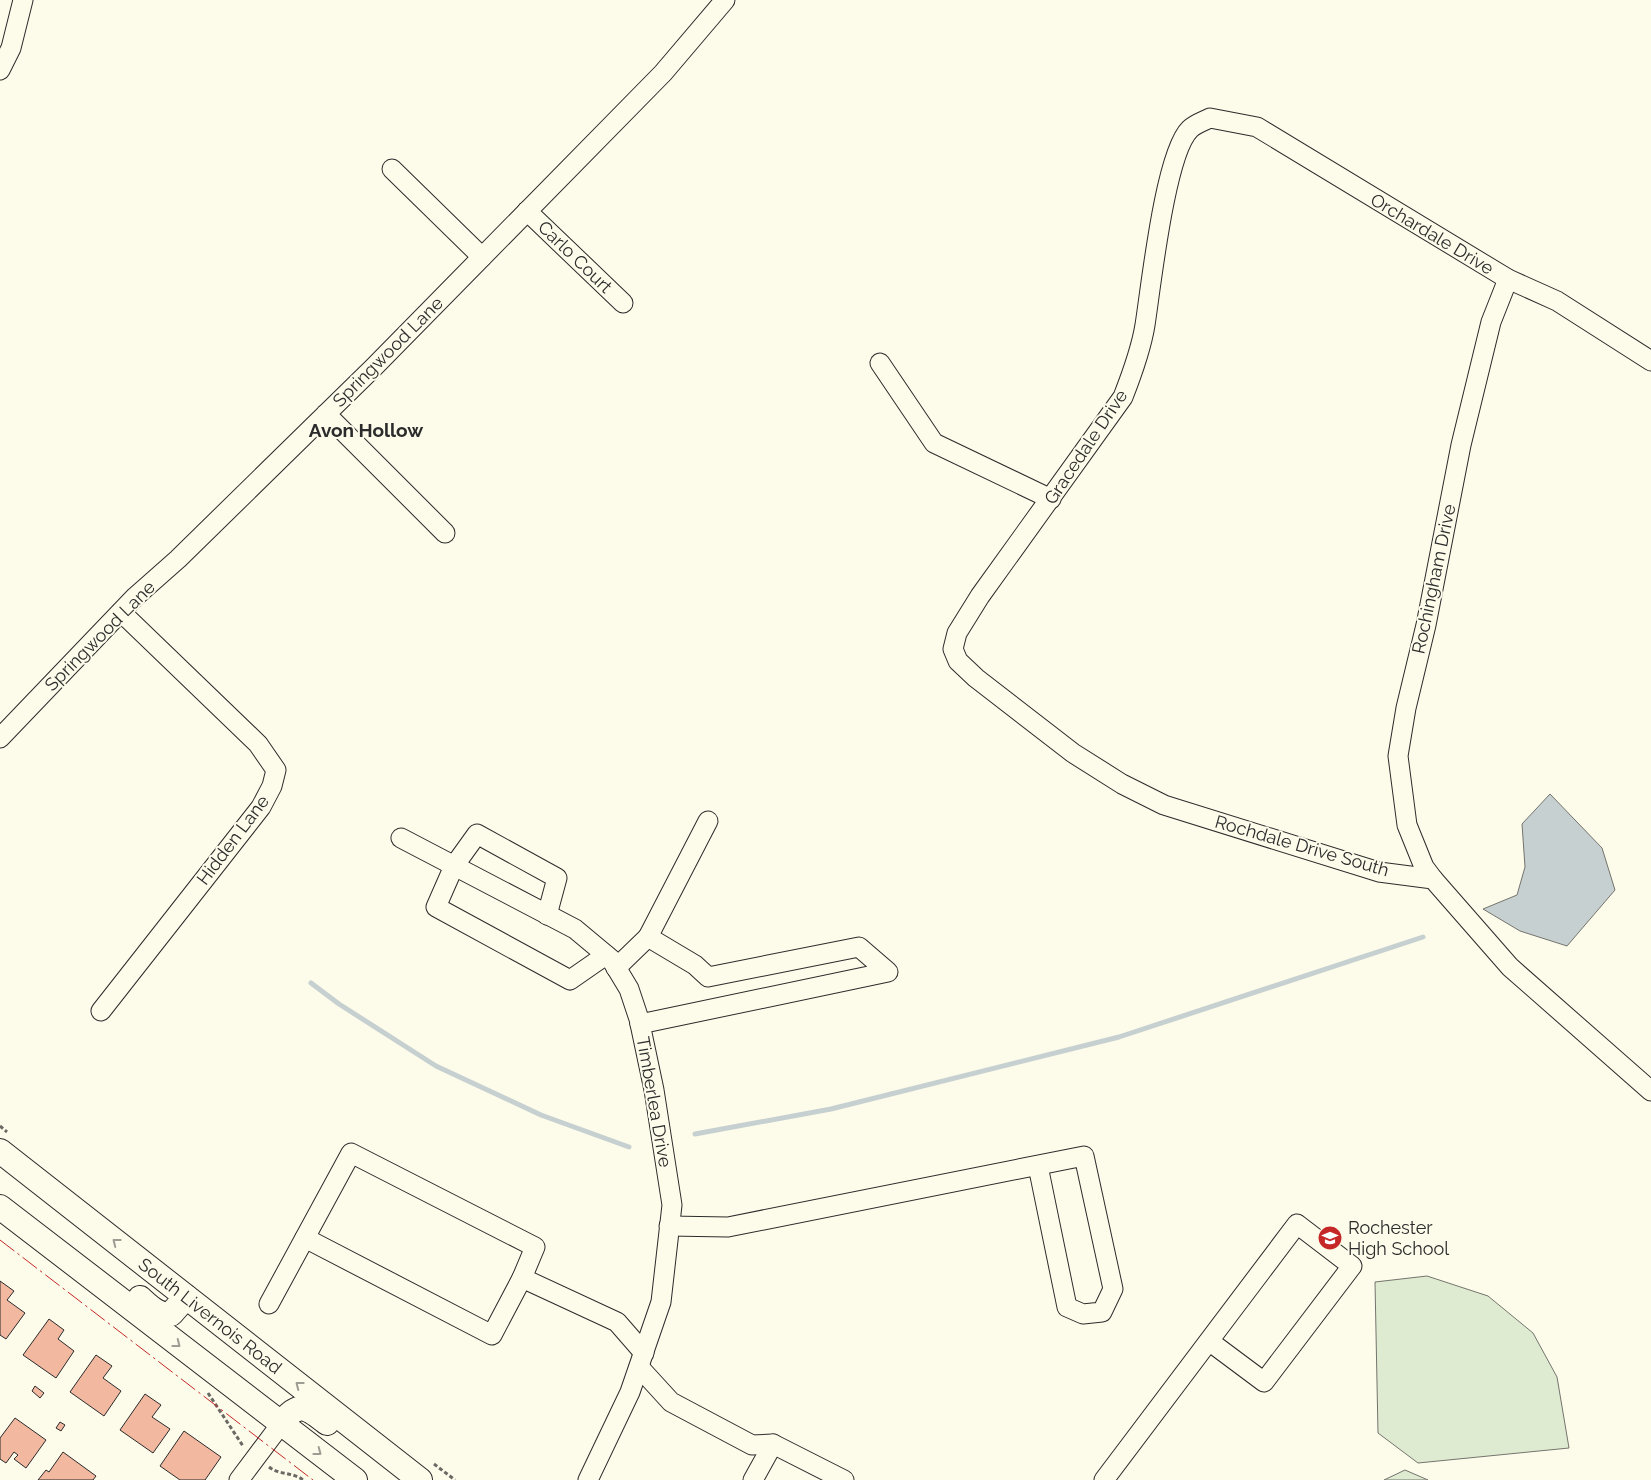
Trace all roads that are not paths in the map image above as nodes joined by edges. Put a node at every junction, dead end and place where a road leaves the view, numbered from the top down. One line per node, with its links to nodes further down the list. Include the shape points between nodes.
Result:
1 (23, 0): 3 (street, via 11,48)
2 (725, 0): 6 (street, Springwood Lane, via 663,73)
3 (0, 70)
4 (1210, 118): 8 (street, Orchardale Drive, via 1257,127); 13 (street, Gracedale Drive, via 1190,130 1178,153 1151,273 1145,326 1134,370 1123,397)
5 (392, 169): 7 (street)
6 (527, 211): 7 (street, Springwood Lane); 9 (street, Carlo Court)
7 (482, 257): 12 (street, Springwood Lane)
8 (1508, 279): 10 (street, Orchardale Drive, via 1557,302); 21 (street, Rochingham Drive, via 1491,322 1461,445 1398,756 1407,825 1424,867)
9 (623, 303)
10 (1651, 361)
11 (880, 364): 13 (street, via 934,443)
12 (326, 414): 14 (street); 15 (street, Springwood Lane)
13 (1050, 499): 16 (street, Gracedale Drive, via 980,596 957,633)
14 (445, 532)
15 (121, 612): 17 (street, Springwood Lane); 25 (street, Hidden Lane, via 258,744 276,770 261,807)
16 (953, 649): 21 (street, Rochdale Drive South, via 958,661 976,678 1073,754 1164,805 1379,872)
17 (0, 738)
18 (708, 821): 23 (street)
19 (401, 838): 20 (street, Timberlea Drive)
20 (454, 866): 22 (street, Timberlea Drive); 22 (street, via 477,834 557,878); 24 (street, via 436,907 570,980)
21 (1433, 879): 27 (street, via 1510,967)
22 (547, 915): 24 (street, Timberlea Drive, via 575,929)
23 (648, 937): 24 (street); 26 (street, via 695,965 708,977 859,946 888,972)
24 (611, 961): 26 (street, Timberlea Drive, via 629,989)
25 (101, 1011)
26 (640, 1024): 31 (street, Timberlea Drive, via 672,1205)
27 (1651, 1091)
28 (0, 1151): 35 (main road, South Livernois Road, one-way to 28)
29 (1038, 1166): 29 (street, via 1084,1156 1113,1289 1102,1312 1083,1314 1068,1307); 31 (street, via 728,1228)
30 (0, 1206): 33 (main road)
31 (669, 1226): 38 (street, Timberlea Drive, via 661,1302)
32 (305, 1238): 34 (street, via 492,1335); 34 (street, via 351,1153 535,1247); 36 (street)
33 (43, 1240): 35 (main road, via 78,1250 159,1313 172,1314); 39 (main road, one-way to 39)
34 (522, 1278): 38 (street, via 617,1322)
35 (186, 1297): 45 (main road, South Livernois Road, one-way to 35)
36 (269, 1304)
37 (1209, 1341): 37 (street, via 1297,1224 1352,1266 1264,1382); 49 (street)
38 (642, 1360): 40 (street, via 671,1402 752,1445); 46 (street, Timberlea Drive)
39 (281, 1424): 42 (street); 43 (main road, one-way to 43); 44 (main road, via 289,1413 299,1408 309,1409)
40 (773, 1444): 41 (street); 47 (street)
41 (811, 1473): 48 (street)
42 (239, 1480)
43 (355, 1480)
44 (399, 1480)
45 (420, 1480)
46 (588, 1480)
47 (754, 1480)
48 (844, 1480)
49 (1104, 1480)

